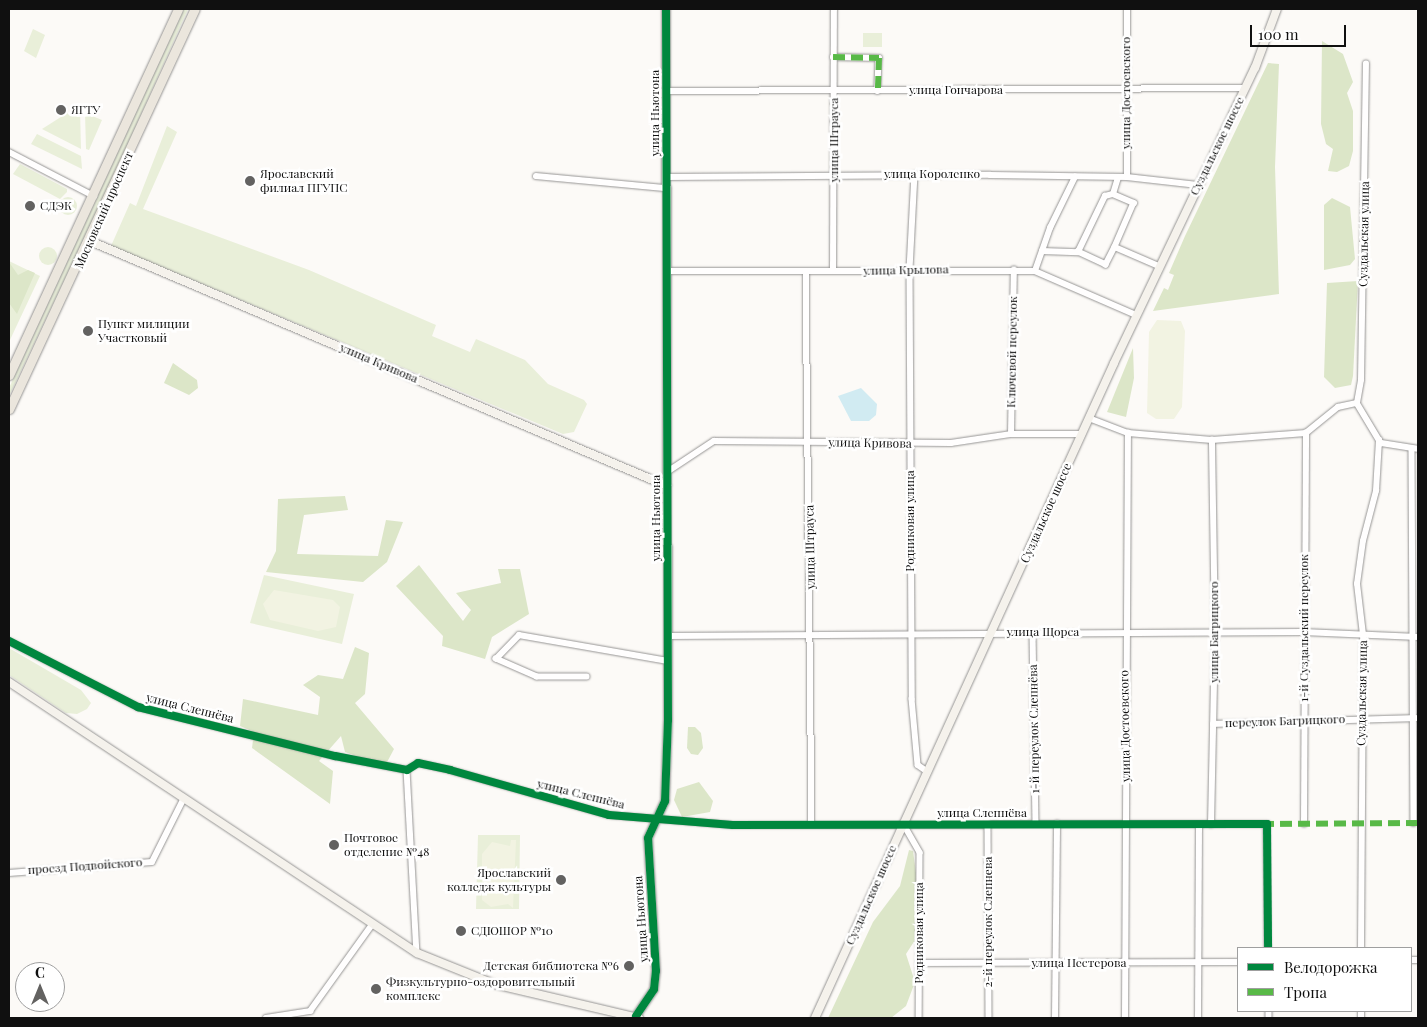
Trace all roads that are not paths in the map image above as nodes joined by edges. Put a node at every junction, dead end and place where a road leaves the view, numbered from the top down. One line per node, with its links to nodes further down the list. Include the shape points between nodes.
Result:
1 (178, 9): 25 (main road, Московский проспект)
2 (195, 9): 26 (main road, Московский проспект)
3 (666, 9): 13 (street, улица Ньютона)
4 (834, 9): 7 (street, улица Штрауса)
5 (1127, 9): 10 (street, улица Достоевского)
6 (1276, 9): 9 (street, Суздальское шоссе)
7 (833, 57): 11 (street, улица Штрауса); 12 (street, via 879,58)
8 (1366, 64): 39 (street, Суздальская улица, via 1361,380)
9 (1246, 88): 10 (street, улица Гончарова); 22 (street, Суздальское шоссе)
10 (1125, 89): 12 (street, улица Гончарова); 20 (street, улица Достоевского)
11 (833, 91): 12 (street, улица Гончарова); 13 (street, улица Гончарова); 15 (street, улица Штрауса)
12 (878, 91)
13 (666, 92): 18 (street, улица Ньютона)
14 (9, 152): 25 (street)
15 (834, 174): 16 (street, улица Короленко); 18 (street, улица Короленко); 34 (street, улица Штрауса)
16 (915, 174): 19 (street, улица Короленко); 31 (street, Родниковая улица)
17 (536, 176): 23 (street)
18 (666, 177): 23 (street, улица Ньютона)
19 (1075, 177): 21 (street, улица Короленко); 28 (street)
20 (1127, 177): 21 (street, улица Короленко); 22 (street, улица Короленко)
21 (1118, 178): 24 (street)
22 (1198, 185): 30 (street, Суздальское шоссе)
23 (666, 188): 33 (street, улица Ньютона)
24 (1113, 194): 27 (street, via 1134,203); 29 (street, via 1105,196)
25 (94, 196): 38 (main road, Московский проспект)
26 (90, 241): 40 (main road, Московский проспект); 52 (street, улица Кривова)
27 (1115, 246): 29 (street, via 1106,265); 30 (street)
28 (1042, 251): 29 (street); 35 (street)
29 (1078, 252)
30 (1159, 266): 37 (street, Суздальское шоссе)
31 (910, 269): 32 (street, улица Крылова); 34 (street, улица Крылова); 49 (street, Родниковая улица)
32 (1014, 270): 35 (street, улица Крылова); 44 (street, Ключевой переулок)
33 (667, 271): 36 (street, улица Крылова); 51 (street, улица Ньютона)
34 (833, 271): 36 (street, улица Крылова)
35 (1035, 271): 37 (street, улица Крылова)
36 (806, 272): 48 (street, улица Штрауса)
37 (1136, 315): 41 (street, Суздальское шоссе)
38 (9, 375)
39 (1357, 403): 43 (street, via 1338,407); 47 (street)
40 (9, 409)
41 (1089, 418): 42 (street); 45 (street, Суздальское шоссе)
42 (1128, 433): 46 (street); 55 (street, улица Достоевского)
43 (1306, 433): 46 (street); 56 (street, 1-й Суздальский переулок)
44 (1011, 434): 45 (street, улица Кривова); 49 (street, улица Кривова)
45 (1082, 434): 54 (street, Суздальское шоссе)
46 (1212, 440): 59 (street, улица Багрицкого)
47 (1379, 440): 50 (street); 60 (street, Суздальская улица, via 1376,492 1363,541 1358,584)
48 (808, 442): 49 (street, улица Кривова); 51 (street, улица Кривова, via 714,441); 57 (street, улица Штрауса)
49 (910, 443): 53 (street, Родниковая улица)
50 (1415, 450): 62 (street)
51 (667, 472): 52 (street, улица Ньютона)
52 (667, 486): 61 (street, улица Ньютона)
53 (911, 632): 54 (street, улица Щорса); 57 (street, улица Щорса); 72 (street, Родниковая улица, via 918,765)
54 (992, 632): 58 (street, улица Щорса); 72 (street, Суздальское шоссе)
55 (1124, 632): 58 (street, улица Щорса); 59 (street, улица Щорса); 75 (street, улица Достоевского)
56 (1303, 632): 59 (street, улица Щорса); 60 (street, улица Щорса); 69 (street, 1-й Суздальский переулок)
57 (811, 633): 61 (street, улица Щорса); 76 (street, улица Штрауса)
58 (1033, 633): 79 (street, 1-й переулок Слепнёва)
59 (1215, 635): 70 (street, улица Багрицкого)
60 (1364, 635): 62 (street, улица Щорса); 67 (street, Суздальская улица)
61 (668, 636): 64 (street, улица Ньютона)
62 (1417, 637): 68 (street)
63 (9, 641): 71 (street, улица Слепнёва, via 138,707)
64 (668, 661): 65 (street, via 519,635 496,659 536,677); 74 (street, улица Ньютона, via 665,802)
65 (587, 678)
66 (9, 682): 73 (street)
67 (1361, 718): 68 (street, переулок Багрицкого); 69 (street, переулок Багрицкого); 88 (street, Суздальская улица)
68 (1416, 718): 78 (street)
69 (1304, 719): 70 (street, переулок Багрицкого); 81 (street, 1-й Суздальский переулок)
70 (1213, 724): 84 (street, улица Багрицкого)
71 (407, 770): 74 (street, улица Слепнёва, via 418,763 610,815); 89 (street)
72 (928, 771): 77 (street, Суздальское шоссе)
73 (183, 800): 85 (street, проезд Подвойского, via 152,862); 86 (street)
74 (654, 820): 76 (street, улица Слепнёва, via 734,825); 96 (street, улица Ньютона, via 648,838 656,972 654,989)
75 (1127, 822): 80 (street, улица Слепнёва); 83 (street, улица Слепнёва); 95 (street, улица Достоевского)
76 (812, 823): 77 (street, улица Слепнёва)
77 (903, 823): 82 (street, улица Слепнёва); 92 (street, Родниковая улица, via 920,853); 98 (street, Суздальское шоссе)
78 (1414, 823)
79 (1036, 824): 80 (street, улица Слепнёва); 82 (street, улица Слепнёва)
80 (1057, 824): 94 (street)
81 (1304, 824)
82 (988, 825): 93 (street, 2-й переулок Слепнева)
83 (1199, 825): 84 (street, улица Слепнёва); 90 (street)
84 (1211, 825): 87 (street, улица Слепнёва, via 1267,824)
85 (9, 873)
86 (371, 926): 89 (street); 97 (street, via 310,1011)
87 (1268, 947)
88 (1362, 947)
89 (417, 953): 96 (street, via 494,984)
90 (1197, 962): 91 (street, улица Нестерова); 95 (street, улица Нестерова); 103 (street)
91 (1237, 962)
92 (919, 963): 93 (street, улица Нестерова); 99 (street, Родниковая улица)
93 (988, 963): 94 (street, улица Нестерова); 100 (street, 2-й переулок Слепнева)
94 (1056, 963): 95 (street, улица Нестерова); 101 (street)
95 (1125, 963): 102 (street, улица Достоевского)
96 (638, 1017)
97 (266, 1018)
98 (815, 1018)
99 (918, 1018)
100 (989, 1018)
101 (1055, 1018)
102 (1125, 1018)
103 (1198, 1018)

